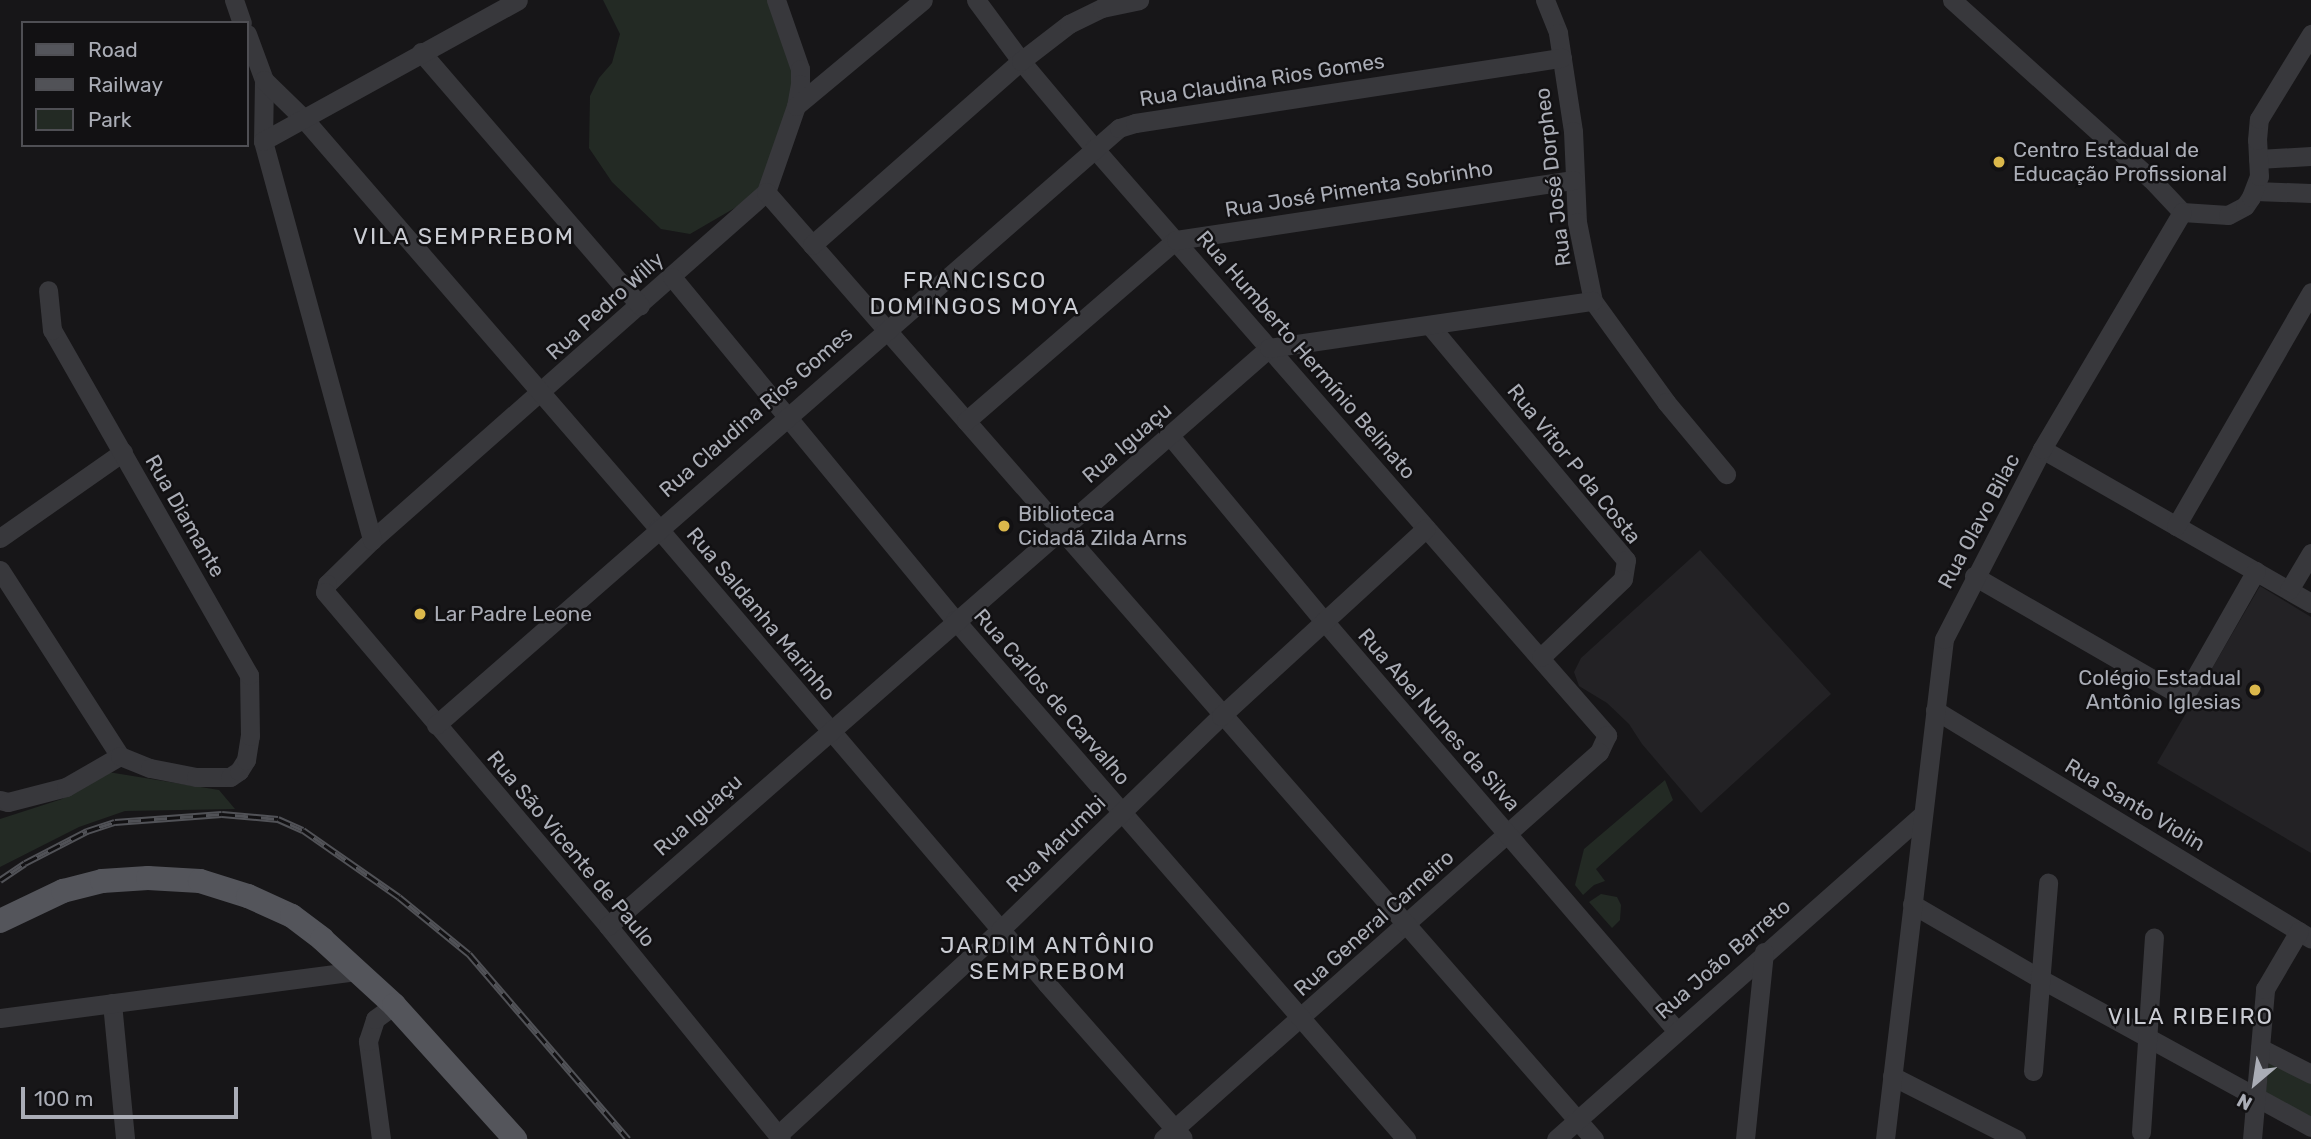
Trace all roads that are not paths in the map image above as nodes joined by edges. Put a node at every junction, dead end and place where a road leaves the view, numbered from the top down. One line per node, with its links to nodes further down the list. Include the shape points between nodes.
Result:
1 (234, 0): 9 (street)
2 (518, 0): 12 (street)
3 (776, 0): 16 (street, Rua Pedro Willy, via 800,69)
4 (923, 0): 16 (street)
5 (976, 0): 14 (street, Rua Humberto Hermínio Belinato)
6 (1139, 0): 14 (street, via 1102,8 1069,24)
7 (1545, 0): 13 (street, Rua José Dorpheo, via 1559,33)
8 (1952, 0): 26 (street)
9 (241, 21)
10 (2311, 34): 21 (street, via 2259,119)
11 (248, 37): 15 (street)
12 (421, 52): 17 (street); 33 (street)
13 (1562, 58): 19 (street, Rua Claudina Rios Gomes, via 1135,122 1119,128); 22 (street, Rua José Dorpheo, via 1573,131)
14 (1021, 61): 19 (street, Rua Humberto Hermínio Belinato); 28 (street)
15 (264, 80): 17 (street, Rua Saldanha Marinho); 18 (street)
16 (796, 106): 24 (street, Rua Pedro Willy)
17 (304, 120): 18 (street); 37 (street, Rua Saldanha Marinho)
18 (263, 141): 49 (street)
19 (1094, 148): 27 (street, Rua Humberto Hermínio Belinato); 35 (street, Rua Claudina Rios Gomes)
20 (2311, 156): 21 (street)
21 (2258, 159): 23 (street)
22 (1574, 180): 27 (street, Rua José Pimenta Sobrinho); 32 (street, Rua José Dorpheo, via 1580,240)
23 (2255, 191): 25 (street); 26 (street, via 2245,206 2228,215)
24 (766, 192): 28 (street); 29 (street, Rua Pedro Willy)
25 (2311, 193)
26 (2182, 212): 41 (street, Rua Olavo Bilac)
27 (1175, 240): 36 (street, Rua Humberto Hermínio Belinato); 39 (street)
28 (812, 245): 35 (street)
29 (672, 276): 33 (street, Rua Pedro Willy); 38 (street, Rua Carlos de Carvalho)
30 (48, 289): 42 (street, Rua Diamante, via 52,330)
31 (2311, 292): 44 (street)
32 (1594, 302): 34 (street); 43 (street, Rua José Dorpheo, via 1666,402)
33 (640, 306): 37 (street, Rua Pedro Willy)
34 (1431, 327): 36 (street); 59 (street, Rua Vitor P da Costa, via 1626,560 1623,579)
35 (884, 330): 38 (street, Rua Claudina Rios Gomes); 39 (street)
36 (1269, 348): 40 (street, Rua Iguaçu); 47 (street, Rua Humberto Hermínio Belinato)
37 (541, 393): 45 (street, Rua Saldanha Marinho); 49 (street, Rua Pedro Willy)
38 (787, 416): 45 (street, Rua Claudina Rios Gomes); 57 (street, Rua Carlos de Carvalho)
39 (966, 421): 46 (street)
40 (1171, 437): 46 (street, Rua Iguaçu); 58 (street, Rua Abel Nunes da Silva)
41 (2042, 449): 44 (street); 53 (street, Rua Olavo Bilac)
42 (122, 452): 48 (street); 65 (street, Rua Diamante, via 249,675 249,750 239,771 230,777 196,777 149,768)
43 (1726, 474)
44 (2176, 526): 52 (street)
45 (658, 528): 62 (street, Rua Claudina Rios Gomes); 63 (street, Rua Saldanha Marinho)
46 (1062, 528): 57 (street, Rua Iguaçu); 61 (street)
47 (1426, 528): 58 (street, Rua Marumbi); 59 (street, Rua Humberto Hermínio Belinato)
48 (0, 538)
49 (372, 540): 54 (street, Rua Pedro Willy)
50 (2311, 553): 55 (street)
51 (0, 570): 65 (street)
52 (2256, 571): 53 (street, via 2184,697); 55 (street)
53 (1974, 576): 60 (street, Rua Olavo Bilac, via 1944,639)
54 (326, 589): 62 (street, Rua São Vicente de Paulo, via 327,596)
55 (2289, 590): 56 (street)
56 (2311, 603)
57 (955, 620): 63 (street, Rua Iguaçu); 67 (street, Rua Carlos de Carvalho)
58 (1324, 621): 61 (street, Rua Marumbi); 69 (street, Rua Abel Nunes da Silva)
59 (1541, 657): 64 (street, Rua Humberto Hermínio Belinato)
60 (1935, 710): 68 (street, Rua Olavo Bilac); 76 (street, Rua Santo Violin)
61 (1221, 716): 67 (street, Rua Marumbi); 73 (street)
62 (436, 725): 74 (street, Rua São Vicente de Paulo)
63 (830, 729): 74 (street, Rua Iguaçu); 75 (street, Rua Saldanha Marinho)
64 (1607, 735): 69 (street, Rua General Carneiro, via 1599,752)
65 (120, 756): 66 (street, via 66,787 8,802)
66 (0, 800)
67 (1121, 812): 75 (street, Rua Marumbi); 84 (street, Rua Carlos de Carvalho)
68 (1922, 814): 71 (street, Rua Olavo Bilac); 78 (street, Rua João Barreto)
69 (1507, 832): 73 (street, Rua General Carneiro); 85 (street, Rua Abel Nunes da Silva)
70 (2048, 883): 80 (street)
71 (1912, 904): 80 (street); 90 (street, Rua Olavo Bilac)
72 (0, 921): 79 (main road, via 63,891 102,881 201,881 292,916)
73 (1405, 925): 84 (street, Rua General Carneiro); 92 (street)
74 (608, 926): 96 (street, Rua São Vicente de Paulo)
75 (1000, 930): 95 (street, Rua Saldanha Marinho); 96 (street, Rua Marumbi)
76 (2305, 935): 87 (street, via 2266,984)
77 (2154, 937): 86 (street)
78 (1764, 952): 85 (street, Rua João Barreto); 103 (street)
79 (356, 971): 81 (street); 82 (main road)
80 (2039, 978): 86 (street); 88 (street)
81 (112, 1003): 83 (street); 97 (street)
82 (394, 1005): 98 (street, via 375,1019 369,1041); 99 (main road)
83 (0, 1018)
84 (1301, 1019): 95 (street, Rua General Carneiro); 100 (street, Rua Carlos de Carvalho)
85 (1676, 1030): 92 (street, Rua João Barreto)
86 (2148, 1037): 91 (street); 94 (street)
87 (2260, 1048): 89 (street); 91 (street)
88 (2033, 1071)
89 (2311, 1074)
90 (1892, 1076): 104 (street, Rua Olavo Bilac); 105 (street)
91 (2256, 1095): 93 (street); 106 (street)
92 (1578, 1120): 101 (street, Rua João Barreto); 102 (street)
93 (2311, 1127)
94 (2141, 1132)
95 (1174, 1136)
96 (780, 1137)
97 (125, 1139)
98 (381, 1139)
99 (515, 1139)
100 (1406, 1139)
101 (1556, 1139)
102 (1594, 1139)
103 (1745, 1139)
104 (1885, 1139)
105 (2016, 1139)
106 (2252, 1139)

